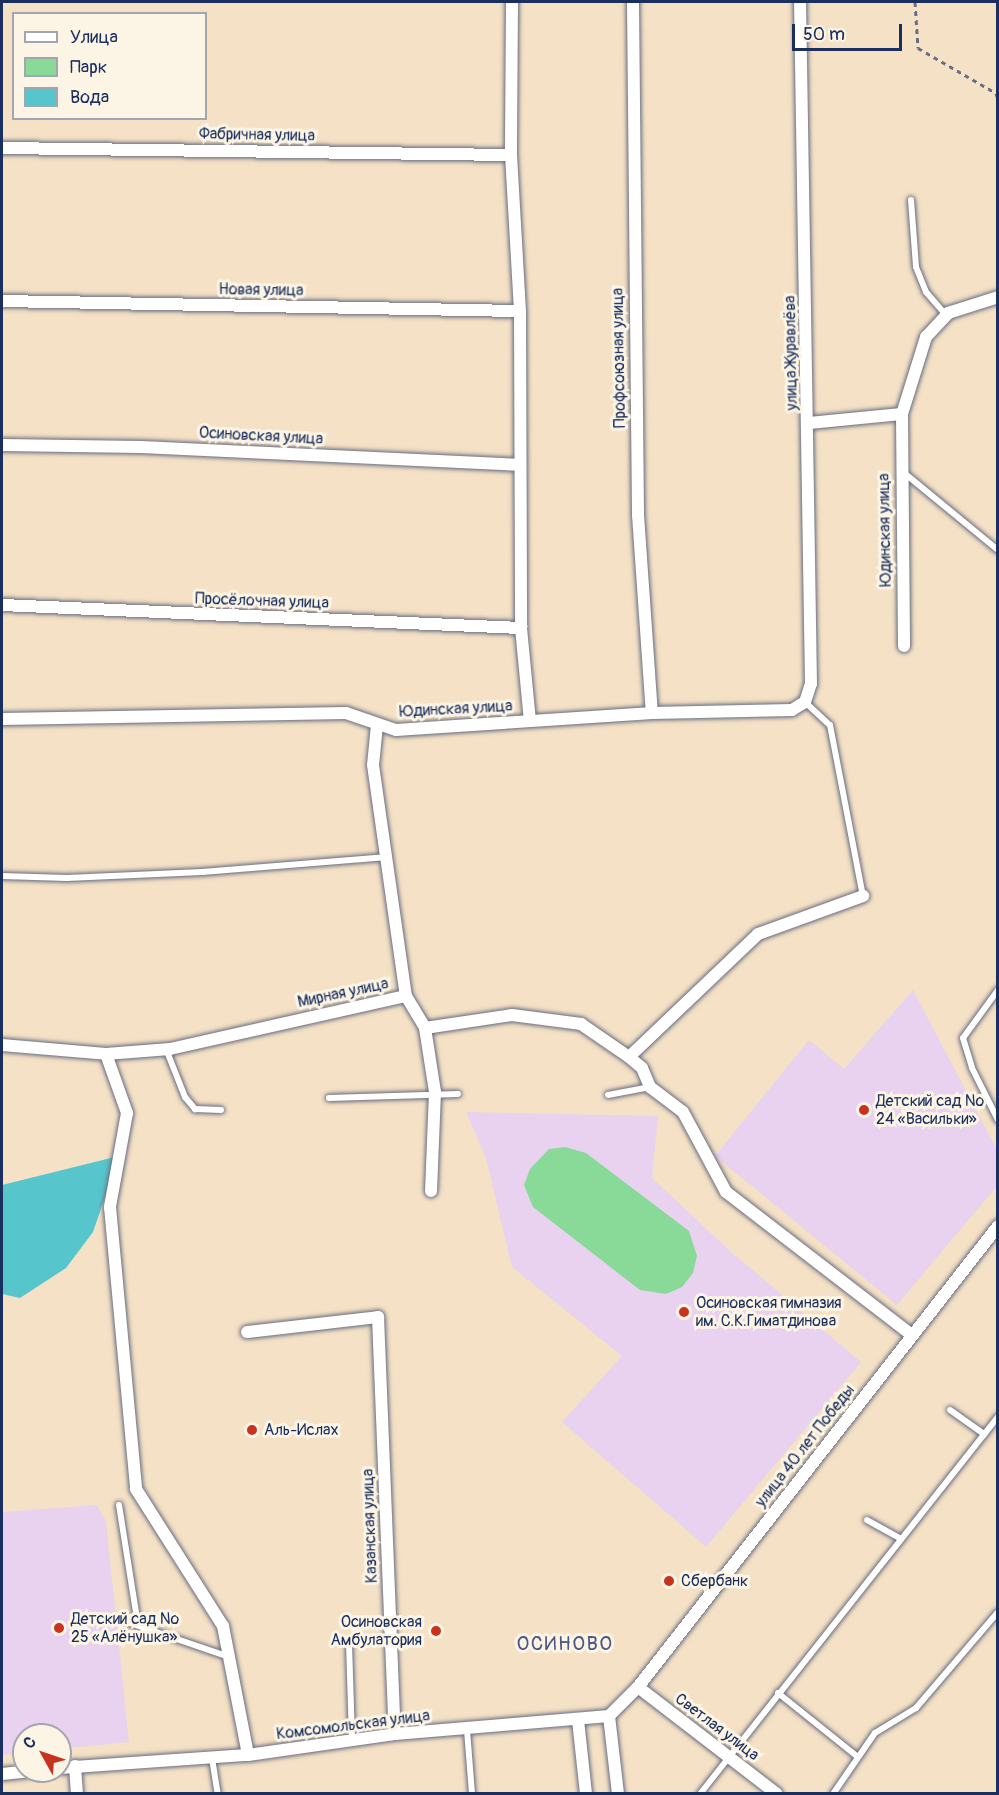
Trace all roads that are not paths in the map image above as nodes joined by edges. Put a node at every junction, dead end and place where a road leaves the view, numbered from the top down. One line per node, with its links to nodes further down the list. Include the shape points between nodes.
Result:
1 (512, 2): 5 (street)
2 (633, 2): 21 (street, Профсоюзная улица, via 638,515)
3 (800, 2): 12 (street, улица Журавлёва)
4 (2, 148): 5 (street, Фабричная улица)
5 (511, 155): 9 (street)
6 (911, 200): 10 (lane, via 916,267 926,292)
7 (998, 297): 10 (street)
8 (2, 301): 9 (street, Новая улица)
9 (520, 311): 14 (street)
10 (946, 315): 11 (street, via 926,337)
11 (902, 414): 12 (street); 15 (street, Юдинская улица)
12 (809, 423): 20 (street, улица Журавлёва, via 811,684)
13 (2, 445): 14 (street, Осиновская улица, via 141,447)
14 (519, 465): 18 (street)
15 (900, 470): 16 (lane); 19 (street, Юдинская улица)
16 (998, 550)
17 (2, 605): 18 (street, Просёлочная улица)
18 (522, 628): 23 (street)
19 (904, 646)
20 (805, 702): 21 (street, Юдинская улица, via 792,710); 27 (lane, via 830,725)
21 (652, 713): 23 (street, Юдинская улица)
22 (2, 719): 24 (street, Юдинская улица, via 345,713)
23 (530, 721): 24 (street, Юдинская улица, via 396,730)
24 (377, 725): 25 (street, via 373,765)
25 (387, 857): 26 (lane, via 191,872 68,878); 29 (street)
26 (2, 876)
27 (863, 896): 34 (street, via 758,934)
28 (998, 990): 41 (lane, via 963,1038 972,1068)
29 (406, 996): 30 (street, Мирная улица); 32 (street, Мирная улица)
30 (424, 1028): 34 (street, via 512,1015 581,1024); 36 (street, Мирная улица)
31 (2, 1045): 33 (street, Мирная улица)
32 (166, 1049): 33 (street, Мирная улица); 40 (lane, via 185,1097 195,1109)
33 (106, 1054): 56 (street, via 127,1113 110,1207 136,1489 224,1626)
34 (629, 1057): 35 (street, via 642,1068)
35 (650, 1087): 38 (lane); 45 (street, via 683,1112 726,1192)
36 (435, 1092): 37 (lane); 39 (lane); 42 (street, Мирная улица)
37 (458, 1094)
38 (608, 1095)
39 (329, 1098)
40 (221, 1110)
41 (998, 1120)
42 (431, 1191)
43 (998, 1226): 45 (street, улица 40 лет Победы)
44 (247, 1332): 62 (street, Казанская улица, via 378,1317)
45 (912, 1335): 57 (street, улица 40 лет Победы)
46 (950, 1410): 48 (lane)
47 (998, 1417): 48 (lane)
48 (984, 1434): 51 (lane)
49 (119, 1505): 54 (lane)
50 (867, 1520): 51 (lane)
51 (901, 1539): 58 (lane)
52 (998, 1612): 66 (lane, via 916,1708 875,1733)
53 (124, 1621): 54 (lane)
54 (138, 1625): 56 (lane)
55 (349, 1644): 63 (lane)
56 (229, 1657): 64 (street)
57 (638, 1687): 59 (street); 65 (street, Светлая улица)
58 (778, 1693): 65 (lane); 66 (lane)
59 (609, 1716): 60 (street, Комсомольская улица); 74 (street)
60 (578, 1720): 61 (street, Комсомольская улица); 73 (street)
61 (467, 1730): 62 (street, Комсомольская улица); 72 (lane)
62 (395, 1734): 63 (street, Комсомольская улица)
63 (352, 1740): 64 (street, Комсомольская улица)
64 (248, 1755): 67 (street, Комсомольская улица)
65 (728, 1756): 75 (lane); 76 (street, Светлая улица)
66 (858, 1757): 77 (lane)
67 (212, 1758): 69 (street, Комсомольская улица); 71 (lane)
68 (72, 1766): 69 (street, Комсомольская улица)
69 (75, 1766): 70 (street)
70 (77, 1794)
71 (218, 1794)
72 (472, 1794)
73 (586, 1794)
74 (618, 1794)
75 (700, 1794)
76 (777, 1794)
77 (833, 1794)

